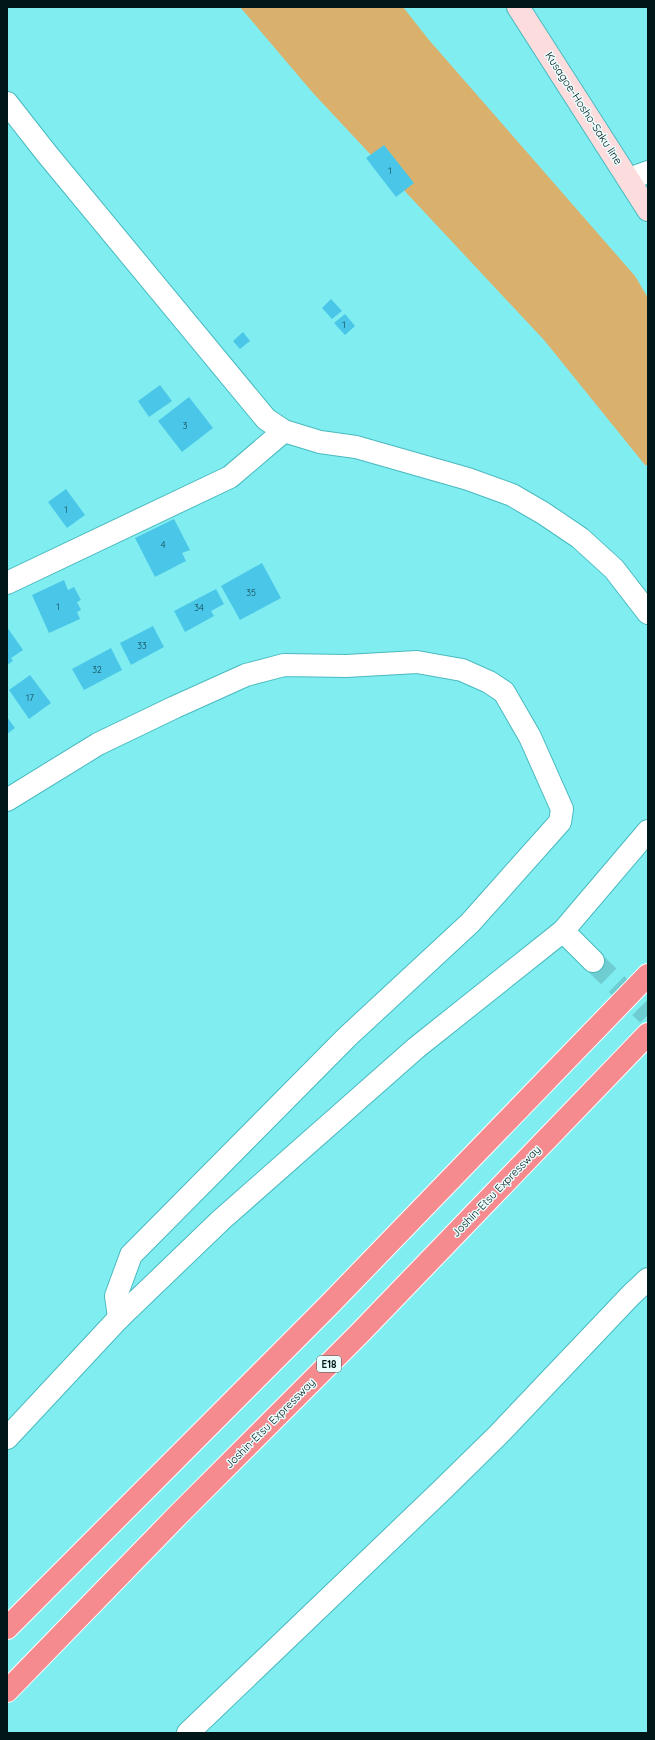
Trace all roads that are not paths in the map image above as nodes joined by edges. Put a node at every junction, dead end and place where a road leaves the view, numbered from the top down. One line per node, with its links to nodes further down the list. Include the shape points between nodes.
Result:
1 (518, 7): 3 (main road, Kusagoe-Hosho-Saku line)
2 (7, 103): 5 (street, via 266,419)
3 (639, 175): 4 (main road, Kusagoe-Hosho-Saku line)
4 (648, 210)
5 (284, 431): 6 (street, via 230,477); 7 (street, via 320,442 356,447 461,476 512,495 580,538 614,569)
6 (7, 583)
7 (648, 613)
8 (7, 800): 15 (street, via 98,744 246,675 284,665 346,666 417,662 462,670 504,692 530,737 562,809 560,822 470,923 346,1037 131,1255 116,1296)
9 (648, 831): 10 (street)
10 (563, 931): 11 (street); 15 (street, via 416,1048 221,1220)
11 (593, 961)
12 (648, 975): 17 (highway, via 339,1295)
13 (648, 1034): 18 (highway, Joshin-Etsu Expressway / E18, via 359,1334)
14 (648, 1279): 19 (street, via 498,1435)
15 (119, 1318): 16 (street)
16 (7, 1438)
17 (7, 1628)
18 (7, 1691)
19 (188, 1733)

